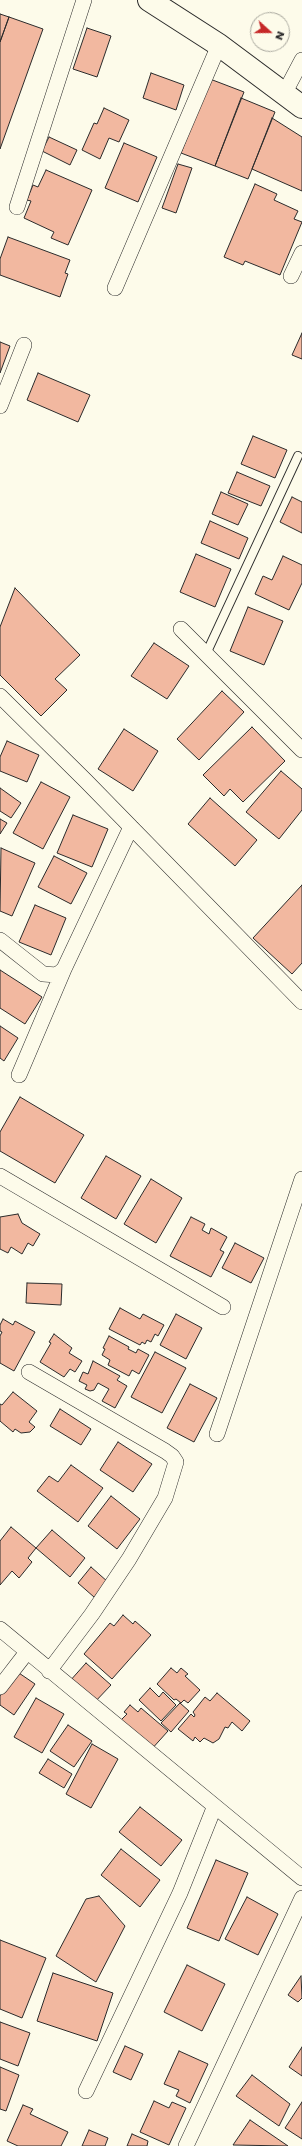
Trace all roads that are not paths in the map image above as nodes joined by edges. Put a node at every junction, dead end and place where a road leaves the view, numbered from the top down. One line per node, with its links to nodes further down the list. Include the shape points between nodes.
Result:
1 (84, 0): 7 (street)
2 (158, 2): 3 (street)
3 (219, 45): 5 (street); 10 (street)
4 (302, 60): 5 (street)
5 (284, 94): 6 (street)
6 (302, 107)
7 (17, 207)
8 (302, 253): 9 (street)
9 (291, 276)
10 (115, 288)
11 (24, 345): 12 (street)
12 (0, 406)
13 (298, 456): 15 (lane)
14 (181, 629): 15 (street)
15 (206, 654): 17 (street)
16 (2, 702): 18 (street)
17 (302, 750)
18 (131, 827): 20 (street); 21 (street)
19 (0, 940): 20 (street, via 43,974 56,975)
20 (64, 969): 22 (street)
21 (302, 1002)
22 (19, 1075)
23 (0, 1176): 25 (street)
24 (302, 1179): 27 (street)
25 (223, 1308)
26 (29, 1372): 30 (street, via 165,1451 176,1462 165,1498 129,1559)
27 (216, 1434)
28 (0, 1629): 29 (street)
29 (27, 1652): 30 (street); 31 (street)
30 (49, 1671): 32 (street)
31 (0, 1687)
32 (214, 1808): 33 (street); 35 (street, via 180,1893)
33 (302, 1878)
34 (302, 1898): 36 (street)
35 (86, 2091)
36 (186, 2146)

